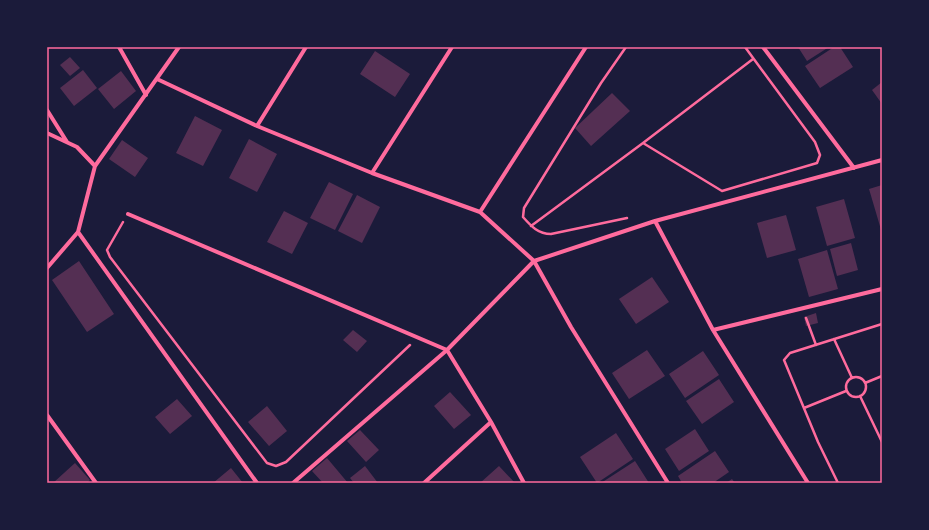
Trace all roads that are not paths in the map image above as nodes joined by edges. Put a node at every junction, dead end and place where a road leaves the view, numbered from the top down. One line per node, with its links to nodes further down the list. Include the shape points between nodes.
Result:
1 (119, 47): 8 (street)
2 (179, 47): 7 (street)
3 (306, 47): 10 (street)
4 (452, 47): 16 (street)
5 (586, 47): 17 (street)
6 (763, 47): 15 (street)
7 (157, 79): 8 (street); 10 (street)
8 (146, 95): 14 (street)
9 (47, 110): 12 (street)
10 (257, 126): 16 (street)
11 (47, 133): 12 (street)
12 (67, 143): 14 (street, via 77,147)
13 (882, 160): 15 (street)
14 (96, 166): 20 (street)
15 (854, 168): 19 (street)
16 (372, 173): 17 (street)
17 (480, 212): 21 (street)
18 (128, 214): 25 (street)
19 (655, 221): 21 (street); 24 (street)
20 (78, 232): 22 (street); 29 (street)
21 (534, 261): 25 (street); 33 (street, via 571,327)
22 (47, 268)
23 (882, 289): 24 (street)
24 (713, 330): 34 (street)
25 (447, 350): 27 (street); 30 (street)
26 (47, 415): 28 (street)
27 (491, 422): 31 (street); 32 (street)
28 (96, 483)
29 (257, 483)
30 (293, 483)
31 (424, 483)
32 (524, 483)
33 (668, 483)
34 (808, 483)

